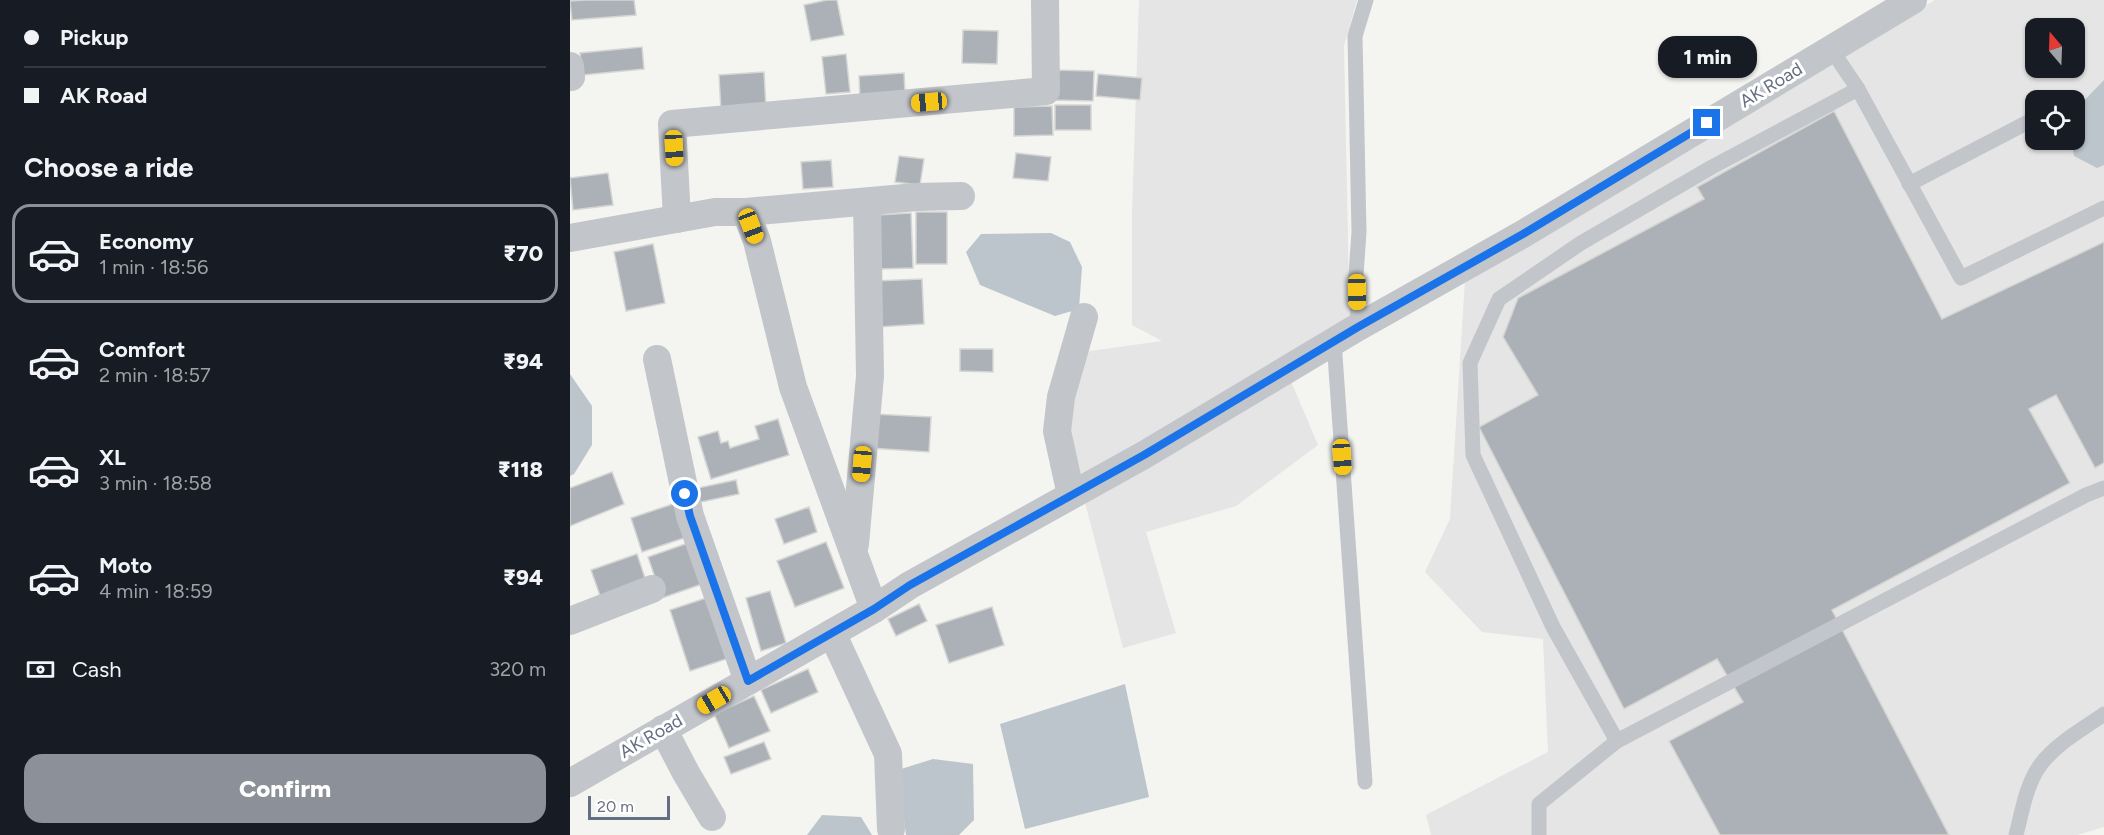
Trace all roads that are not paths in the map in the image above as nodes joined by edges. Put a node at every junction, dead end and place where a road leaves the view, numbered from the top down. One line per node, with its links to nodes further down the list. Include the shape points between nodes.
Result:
1 (1045, 0): 12 (street, via 1046,91 672,124)
2 (1366, 0): 15 (lane, via 1355,36)
3 (1913, 0): 4 (street, AK Road)
4 (1831, 49): 5 (lane); 15 (street, AK Road, via 1523,234)
5 (1858, 89): 7 (lane); 28 (lane, via 1581,243 1499,299 1470,363 1473,455 1553,627)
6 (2025, 124): 7 (lane)
7 (1909, 184): 10 (lane, via 1961,278)
8 (961, 196): 9 (street)
9 (867, 201): 11 (street); 20 (street, via 870,376)
10 (2104, 208)
11 (746, 212): 12 (street, via 715,212); 20 (street, via 794,387)
12 (677, 219): 13 (street)
13 (570, 238)
14 (1084, 317): 19 (street, via 1061,397 1057,431)
15 (1358, 327): 16 (street, AK Road)
16 (1334, 341): 19 (street, AK Road); 29 (lane)
17 (657, 359): 25 (street, via 690,516)
18 (2104, 488): 28 (lane)
19 (1071, 495): 22 (street, AK Road)
20 (854, 552): 22 (street)
21 (652, 589): 23 (street)
22 (874, 609): 24 (street, AK Road)
23 (570, 621)
24 (832, 633): 25 (street, AK Road); 32 (street, via 888,754)
25 (748, 681): 27 (street, AK Road)
26 (2104, 714): 34 (lane, via 2060,745 2041,764 2029,787)
27 (663, 729): 30 (street, AK Road); 31 (street)
28 (1617, 741): 33 (lane, via 1539,804)
29 (1365, 782)
30 (570, 783)
31 (712, 817)
32 (891, 828)
33 (1539, 835)
34 (2016, 835)

